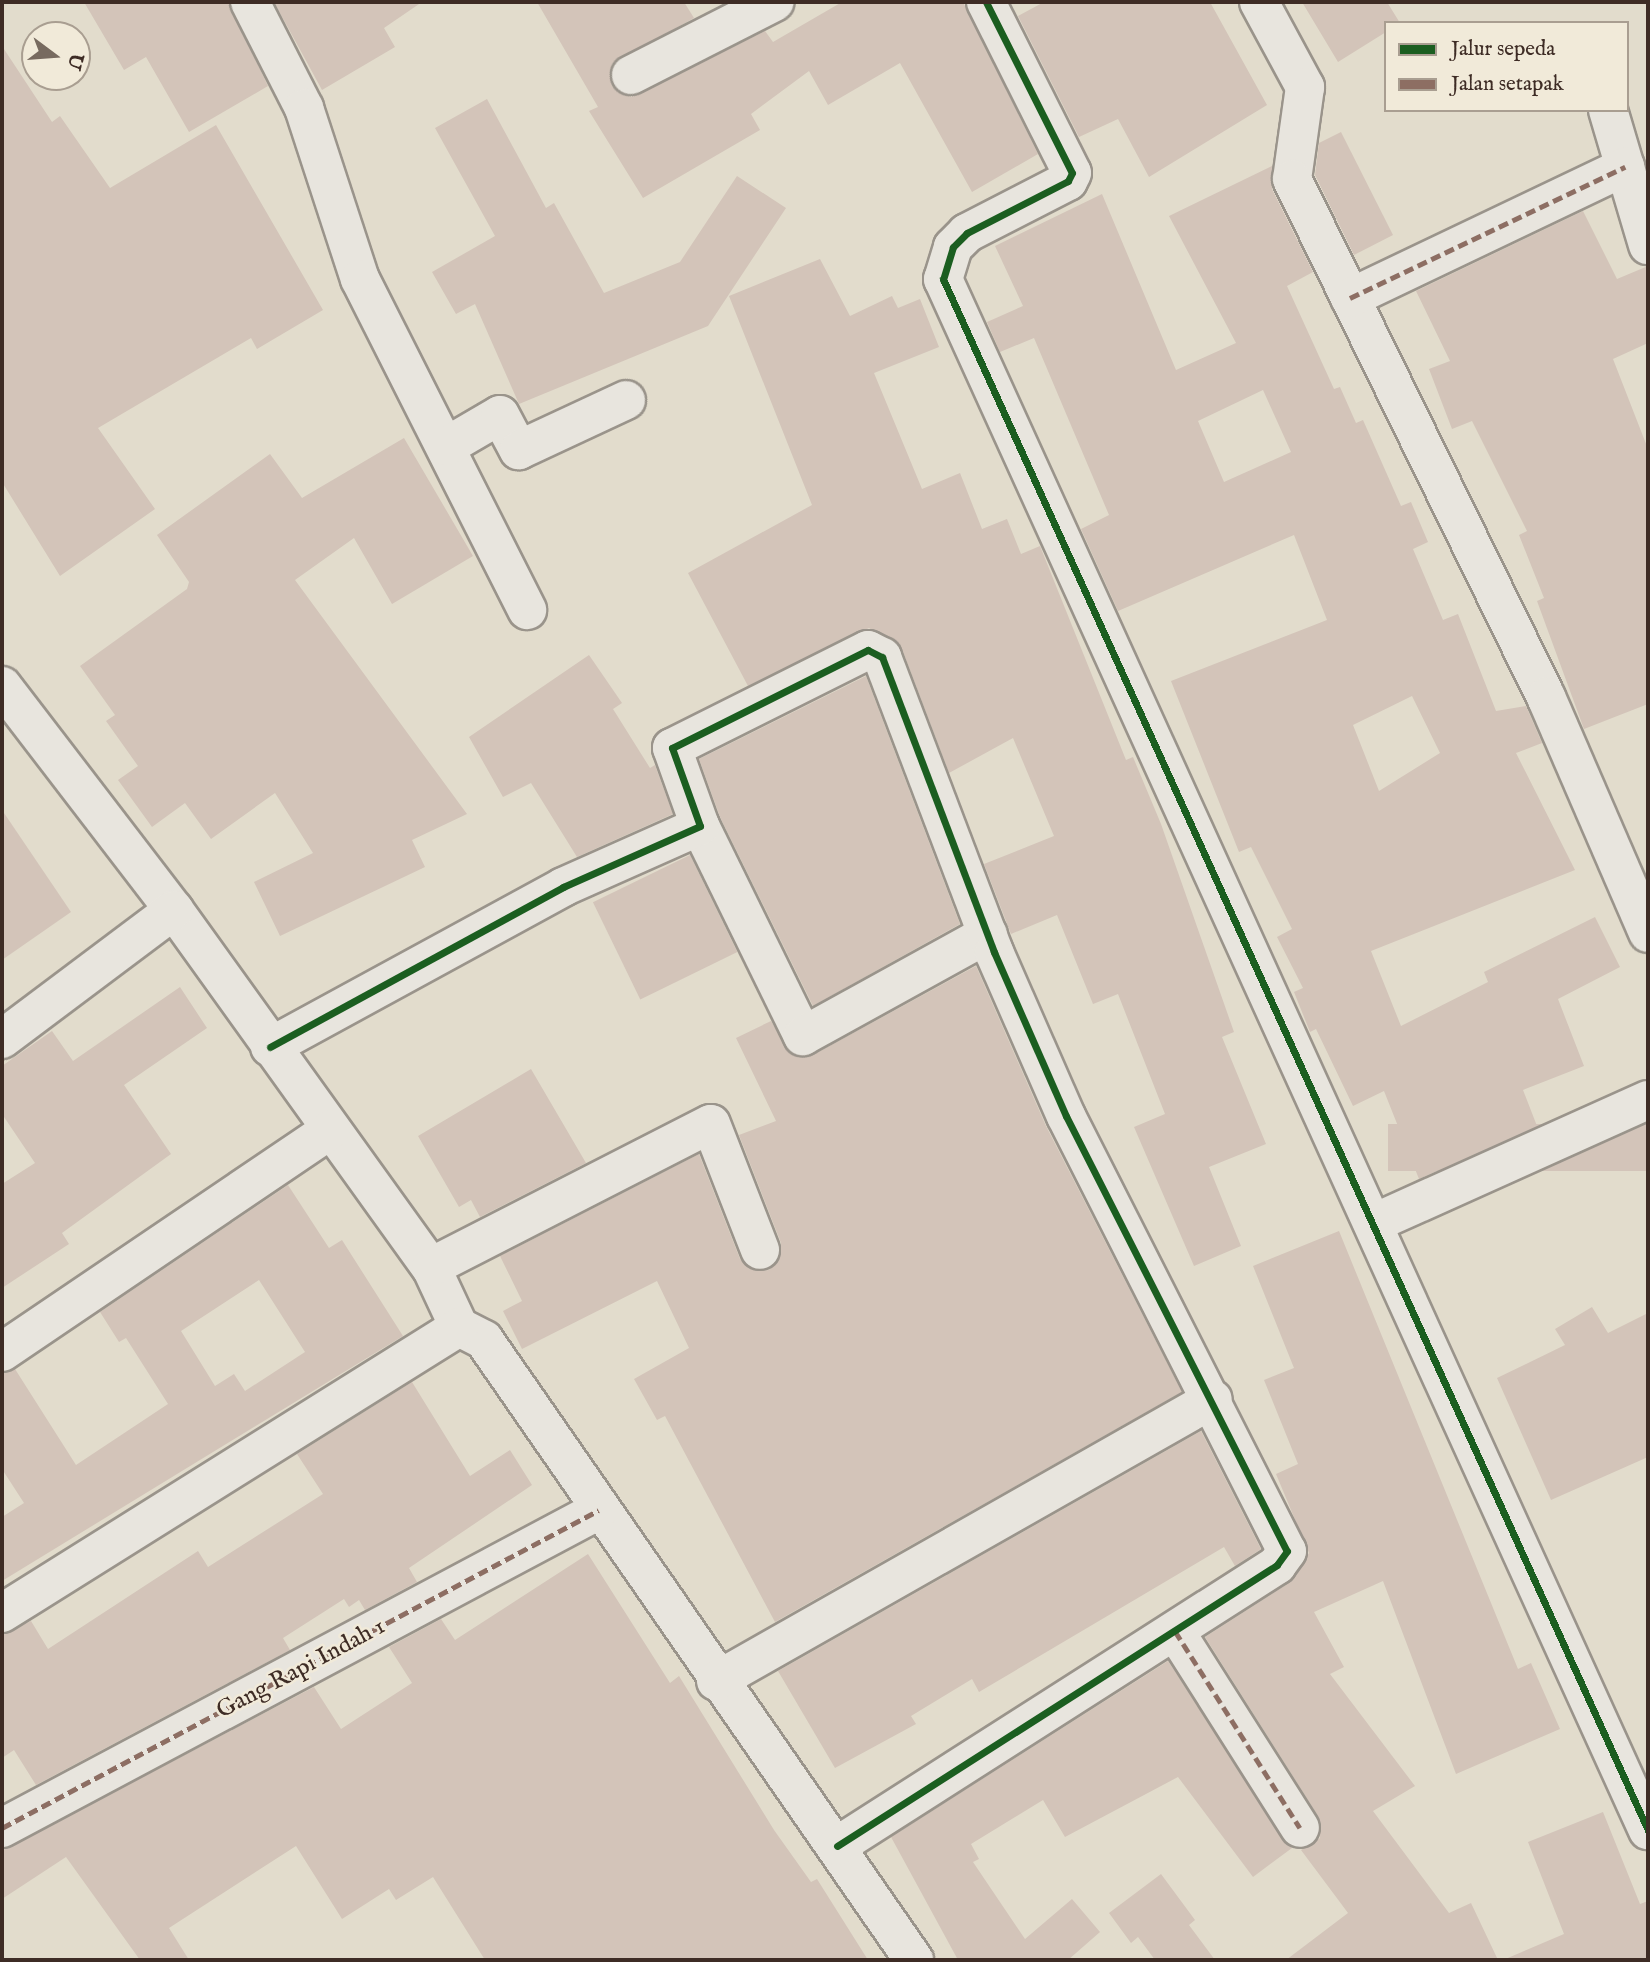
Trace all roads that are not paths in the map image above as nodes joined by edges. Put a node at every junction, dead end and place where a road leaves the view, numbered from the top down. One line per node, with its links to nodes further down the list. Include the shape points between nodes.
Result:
1 (250, 2): 11 (street, via 304,108 360,279)
2 (774, 2): 5 (street)
3 (985, 2): 22 (street, via 1072,173 1068,181 967,233 953,247 943,279)
4 (1259, 2): 9 (street, via 1305,87 1292,179)
5 (631, 75)
6 (1609, 112): 7 (street)
7 (1625, 167): 8 (street); 9 (street)
8 (1648, 245)
9 (1350, 298): 16 (street, via 1546,697)
10 (626, 400): 11 (street, via 519,450 500,415)
11 (447, 446): 12 (street)
12 (527, 611)
13 (2, 686): 15 (street)
14 (700, 826): 17 (street, via 803,1036); 17 (street, via 672,748 873,651 883,657); 19 (street, via 563,887)
15 (174, 910): 18 (street); 19 (street)
16 (1645, 917)
17 (988, 934): 27 (street, via 1066,1116)
18 (2, 1039)
19 (270, 1047): 21 (street)
20 (1648, 1100): 22 (street)
21 (331, 1129): 24 (street); 26 (street)
22 (1374, 1223): 34 (street)
23 (760, 1251): 24 (street, via 710,1124)
24 (453, 1255): 25 (street)
25 (458, 1327): 28 (street, via 484,1340); 29 (street)
26 (2, 1352)
27 (1213, 1399): 30 (street, via 1287,1551 1277,1565); 31 (street)
28 (599, 1510): 31 (street); 33 (street, Gang Rapi Indah 1)
29 (2, 1612)
30 (1175, 1631): 32 (street); 35 (street)
31 (716, 1681): 35 (street)
32 (1300, 1828)
33 (2, 1829)
34 (1648, 1830)
35 (837, 1846): 36 (street)
36 (914, 1960)

